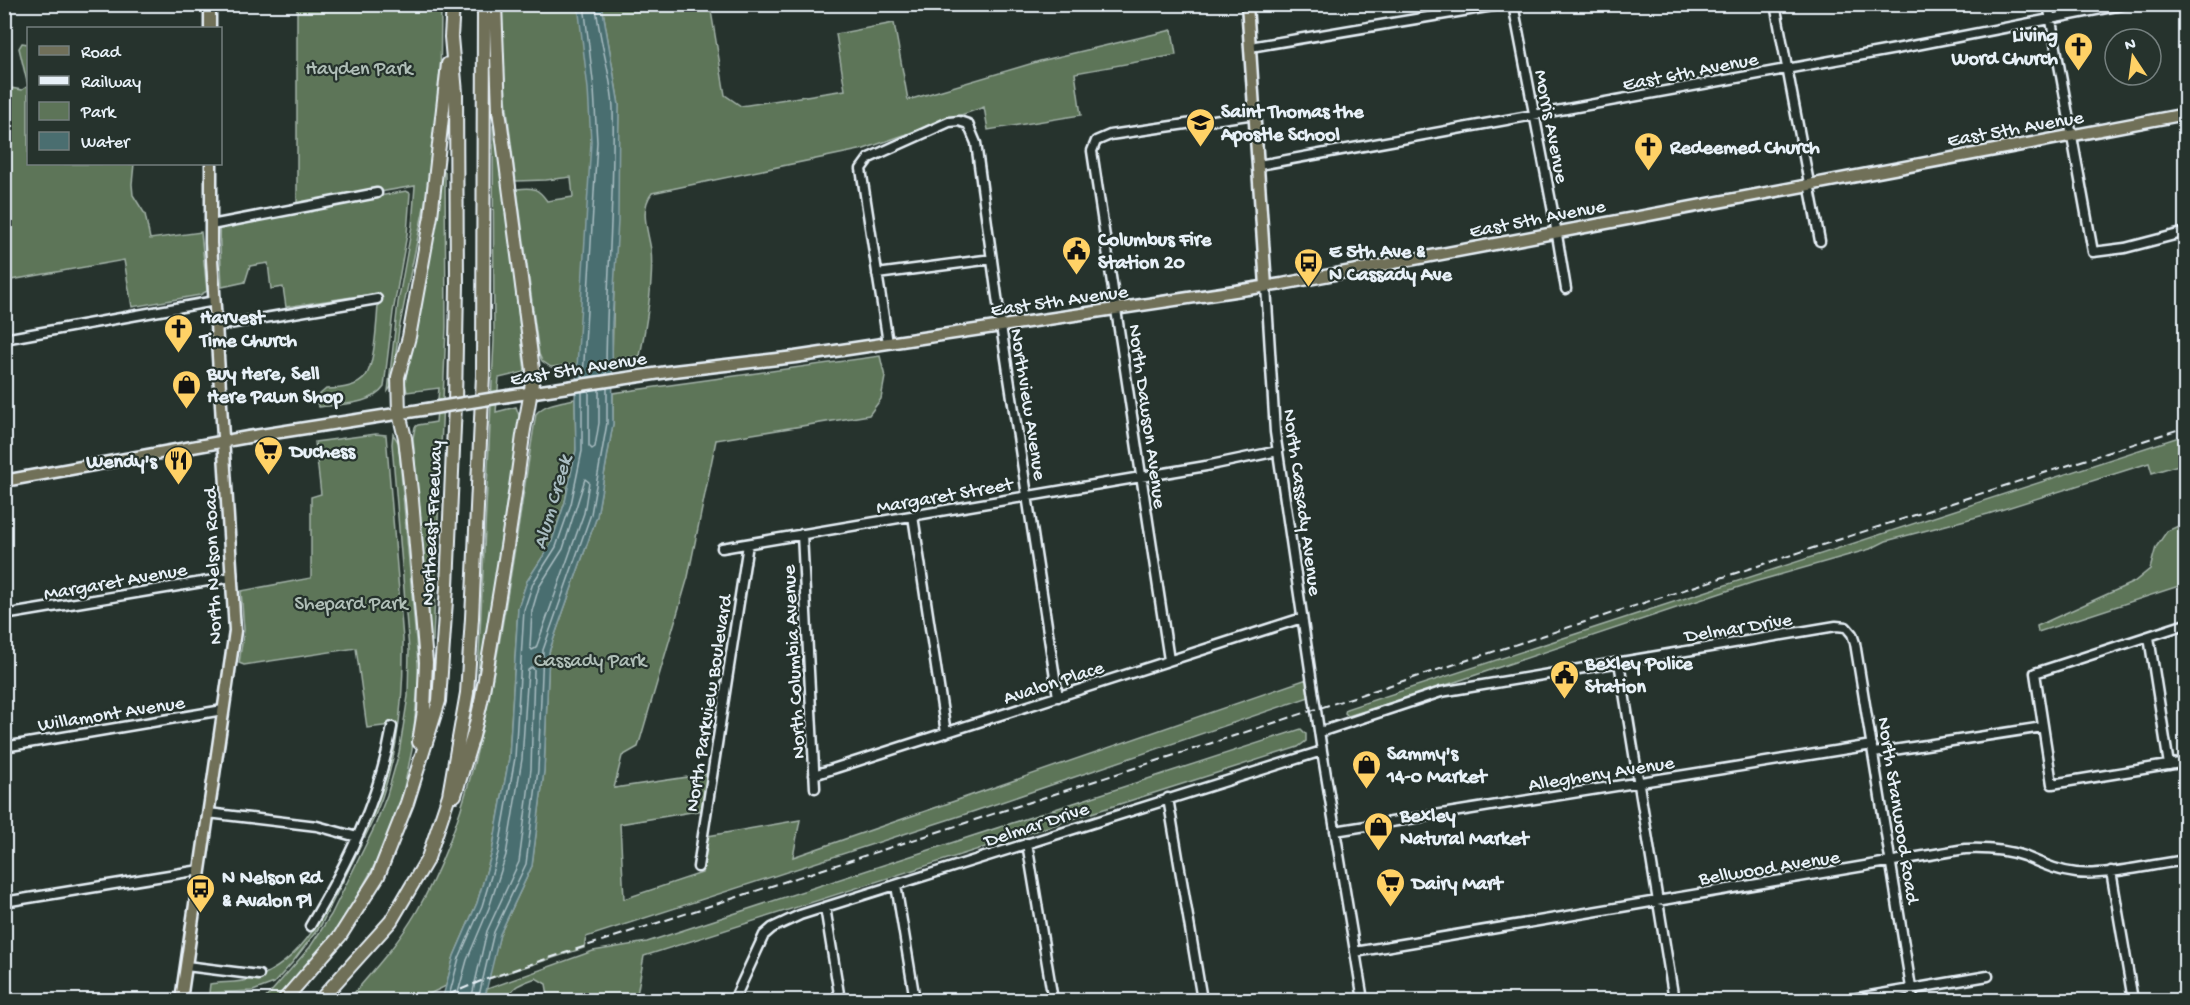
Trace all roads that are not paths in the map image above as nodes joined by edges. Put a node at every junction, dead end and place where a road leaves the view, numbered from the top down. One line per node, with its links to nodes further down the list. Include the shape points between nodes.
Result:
1 (210, 4): 12 (main road)
2 (453, 4): 13 (highway, Northeast Freeway)
3 (484, 4): 79 (highway, via 483,375 472,618 467,693 449,795)
4 (495, 4): 39 (highway, via 499,110 533,370)
5 (1247, 4): 14 (main road, North Cassady Avenue)
6 (1506, 4): 14 (street)
7 (1513, 4): 18 (street, Morris Avenue)
8 (1775, 4): 15 (street)
9 (2048, 4): 11 (street)
10 (2127, 4): 11 (street, East 6th Avenue)
11 (2050, 20): 15 (street, East 6th Avenue); 19 (street)
12 (210, 27)
13 (451, 37): 40 (highway, via 431,216 398,377); 71 (highway, Northeast Freeway, via 456,93 457,284 448,564 439,701)
14 (1250, 47): 16 (main road, North Cassady Avenue)
15 (1787, 69): 18 (street, East 6th Avenue); 22 (street)
16 (1255, 114): 21 (main road, North Cassady Avenue); 34 (street, North Dawson Avenue, via 1110,135 1096,141 1092,161)
17 (2186, 114): 19 (main road, East 5th Avenue)
18 (1534, 116): 21 (street, East 6th Avenue); 25 (street, Morris Avenue)
19 (2072, 135): 22 (main road, East 5th Avenue); 26 (street, via 2093,252)
20 (211, 165): 24 (main road, North Nelson Road)
21 (1259, 165): 30 (main road, North Cassady Avenue)
22 (1809, 184): 25 (main road, East 5th Avenue); 27 (street)
23 (377, 193): 24 (street)
24 (211, 225): 33 (main road, North Nelson Road)
25 (1557, 232): 30 (main road, East 5th Avenue); 31 (street, Morris Avenue)
26 (2186, 232)
27 (1820, 241)
28 (992, 259): 29 (street); 29 (street, Northview Avenue, via 976,142 968,124 949,122 863,163); 36 (street, Northview Avenue)
29 (877, 274): 38 (street)
30 (1266, 286): 34 (main road, East 5th Avenue); 42 (street, North Cassady Avenue)
31 (1566, 289)
32 (377, 299): 35 (street)
33 (215, 301): 35 (main road, North Nelson Road); 37 (street)
34 (1116, 309): 36 (main road, East 5th Avenue); 43 (street, North Dawson Avenue)
35 (217, 326): 41 (main road, North Nelson Road)
36 (1001, 326): 38 (main road, East 5th Avenue); 45 (street, Northview Avenue)
37 (4, 339)
38 (888, 343): 39 (main road, East 5th Avenue)
39 (532, 392): 40 (main road, East 5th Avenue, bridge); 79 (highway, via 474,736 456,793)
40 (399, 413): 41 (main road, East 5th Avenue); 71 (highway, via 412,501 426,662 424,711)
41 (224, 441): 44 (main road, East 5th Avenue); 50 (main road, North Nelson Road)
42 (1278, 451): 43 (street, Margaret Street); 52 (street, North Cassady Avenue)
43 (1141, 477): 45 (street, Margaret Street); 56 (street, North Dawson Avenue)
44 (4, 481)
45 (1027, 496): 46 (street, Margaret Street); 58 (street, Northview Avenue)
46 (913, 516): 47 (street, Margaret Street); 63 (street)
47 (802, 534): 48 (street, Margaret Street); 70 (street, North Columbia Avenue)
48 (748, 543): 49 (street, Margaret Street); 82 (street, North Parkview Boulevard)
49 (722, 548)
50 (232, 577): 51 (street, Margaret Avenue); 59 (main road, North Nelson Road, via 235,631)
51 (4, 615)
52 (1302, 618): 56 (street, Avalon Place); 62 (street, North Cassady Avenue)
53 (2186, 624): 55 (street)
54 (1846, 627): 57 (street, Delmar Drive); 66 (street, North Stanwood Road, via 1855,643)
55 (2149, 637): 61 (street, via 2035,673); 69 (street)
56 (1169, 660): 58 (street, Avalon Place)
57 (1619, 662): 62 (street, Delmar Drive, via 1441,692); 72 (street)
58 (1058, 697): 63 (street, Avalon Place)
59 (223, 710): 65 (street, Willamont Avenue); 75 (main road, North Nelson Road)
60 (392, 727): 77 (street, via 379,779)
61 (2043, 727): 66 (street, Allegheny Avenue); 69 (street, via 2052,784)
62 (1320, 732): 67 (street, North Cassady Avenue)
63 (946, 733): 70 (street, Avalon Place)
64 (4, 735): 65 (street)
65 (5, 747)
66 (1873, 749): 72 (street, Allegheny Avenue); 81 (street, North Stanwood Road)
67 (1322, 751): 74 (street, Delmar Drive); 76 (street, North Cassady Avenue)
68 (2186, 762): 69 (street)
69 (2169, 765)
70 (814, 775): 73 (street, North Columbia Avenue)
71 (412, 782): 96 (highway, Northeast Freeway, via 378,876 340,936)
72 (1638, 782): 76 (street, Allegheny Avenue); 86 (street)
73 (815, 788)
74 (1168, 798): 78 (street, Delmar Drive); 102 (street)
75 (208, 813): 77 (street, via 317,826); 83 (main road, North Nelson Road)
76 (1335, 831): 90 (street, North Cassady Avenue)
77 (357, 837): 89 (street)
78 (1027, 843): 85 (street, Delmar Drive); 101 (street)
79 (432, 845): 97 (highway, via 391,921)
80 (2186, 860): 84 (street, Bellwood Avenue)
81 (1891, 863): 84 (street, Bellwood Avenue, via 1988,848 2058,870); 86 (street, Bellwood Avenue); 94 (street, North Stanwood Road)
82 (698, 867)
83 (200, 870): 87 (street); 91 (main road, North Nelson Road)
84 (2111, 871): 107 (street)
85 (896, 885): 88 (street, Delmar Drive); 100 (street)
86 (1658, 901): 90 (street, Bellwood Avenue); 104 (street)
87 (4, 902)
88 (825, 908): 98 (street, Delmar Drive, via 781,923 764,935); 99 (street)
89 (310, 926)
90 (1355, 952): 103 (street, North Cassady Avenue)
91 (186, 966): 92 (street); 95 (main road, North Nelson Road)
92 (259, 975)
93 (1988, 976): 94 (street)
94 (1911, 990): 105 (street); 106 (street, North Stanwood Road)
95 (181, 1000)
96 (284, 1000)
97 (320, 1000)
98 (734, 1000)
99 (840, 1000)
100 (915, 1000)
101 (1053, 1000)
102 (1202, 1000)
103 (1363, 1000)
104 (1674, 1000)
105 (1846, 1000)
106 (1913, 1000)
107 (2133, 1000)

